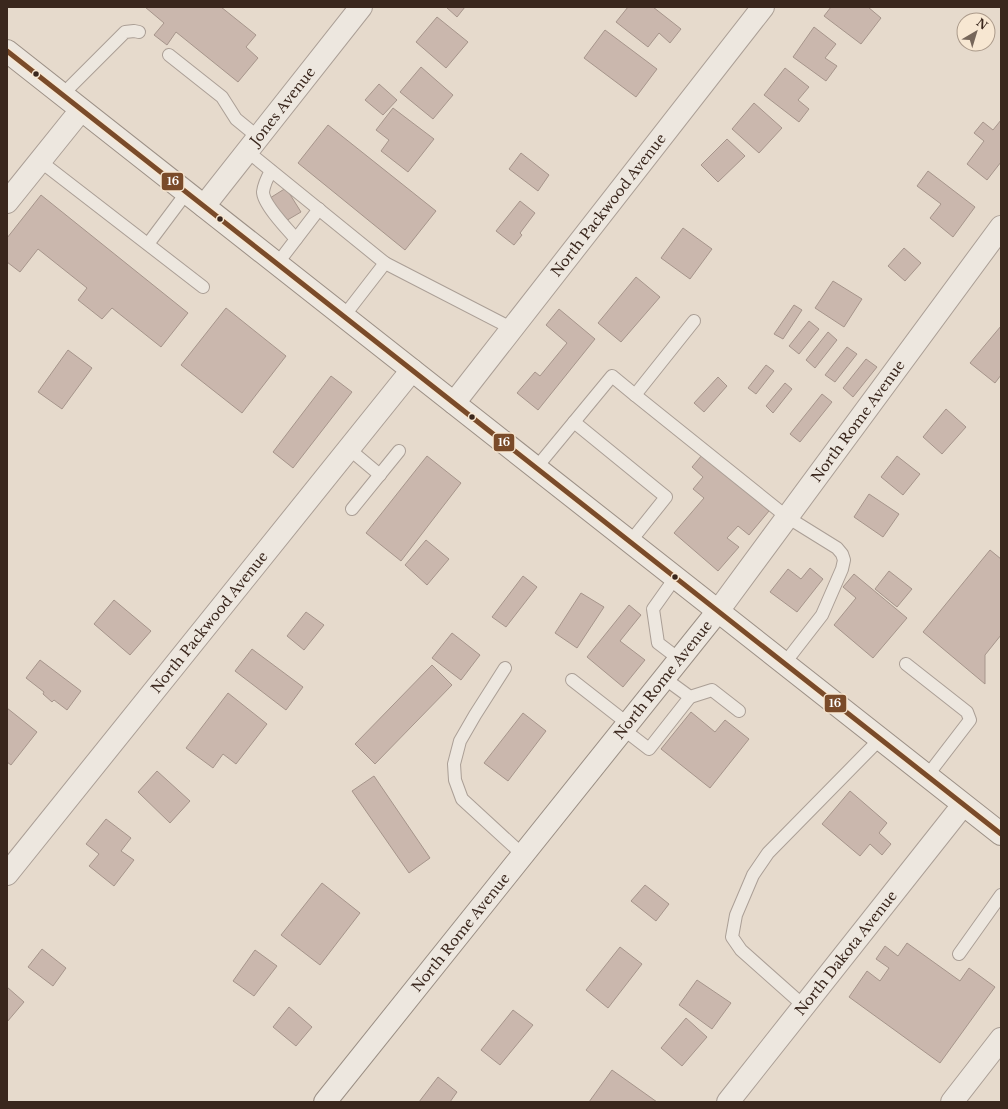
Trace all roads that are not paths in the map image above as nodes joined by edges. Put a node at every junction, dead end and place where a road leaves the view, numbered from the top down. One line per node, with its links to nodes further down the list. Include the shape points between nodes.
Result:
1 (361, 7): 8 (street, Jones Avenue)
2 (763, 7): 23 (street, North Packwood Avenue)
3 (139, 32): 6 (lane, via 125,32)
4 (7, 51): 6 (street)
5 (169, 55): 8 (lane, via 222,97)
6 (62, 95): 7 (street)
7 (81, 110): 9 (street); 11 (street)
8 (253, 144): 10 (lane); 13 (street, Jones Avenue)
9 (40, 161): 12 (street); 17 (lane)
10 (271, 171): 14 (lane); 16 (lane, via 263,193 268,204)
11 (187, 192): 13 (street); 17 (lane)
12 (7, 202)
13 (204, 206): 19 (street)
14 (319, 209): 16 (lane); 18 (lane)
15 (1001, 227): 33 (street, North Rome Avenue)
16 (296, 239): 19 (lane)
17 (148, 244): 20 (lane)
18 (384, 263): 21 (lane); 23 (lane)
19 (277, 264): 21 (street)
20 (203, 287)
21 (344, 316): 24 (street)
22 (694, 321): 25 (lane)
23 (513, 329): 26 (street, North Packwood Avenue)
24 (412, 370): 26 (street); 28 (street, North Packwood Avenue)
25 (635, 395): 27 (lane, via 612,376); 33 (lane)
26 (454, 403): 30 (street)
27 (574, 422): 30 (lane); 34 (lane, via 666,497)
28 (349, 449): 31 (lane); 51 (street, North Packwood Avenue)
29 (399, 451): 31 (lane)
30 (536, 468): 34 (street)
31 (380, 475): 32 (lane)
32 (352, 509)
33 (787, 517): 36 (street, North Rome Avenue); 38 (lane, via 837,548 844,560 822,615)
34 (630, 542): 35 (street)
35 (675, 578): 36 (street); 37 (lane, via 652,609 658,643)
36 (718, 611): 37 (street, North Rome Avenue); 38 (street)
37 (679, 659): 41 (street, North Rome Avenue)
38 (784, 664): 46 (street)
39 (906, 664): 47 (lane, via 967,712 970,720)
40 (506, 668): 50 (lane, via 460,741 454,764 455,780 462,799)
41 (664, 678): 43 (lane); 45 (street, North Rome Avenue)
42 (572, 680): 45 (lane)
43 (690, 697): 44 (lane, via 712,690); 45 (lane, via 649,748)
44 (738, 711)
45 (625, 726): 50 (street, North Rome Avenue)
46 (880, 739): 47 (street); 54 (lane, via 768,853 753,875 736,915 732,937 741,950)
47 (927, 776): 48 (street)
48 (964, 805): 49 (street); 54 (street, North Dakota Avenue)
49 (1001, 834)
50 (523, 855): 56 (street, North Rome Avenue)
51 (7, 874)
52 (1001, 895): 53 (lane)
53 (959, 954)
54 (804, 1006): 57 (street, North Dakota Avenue)
55 (1001, 1039): 58 (street)
56 (325, 1102)
57 (728, 1102)
58 (952, 1102)

